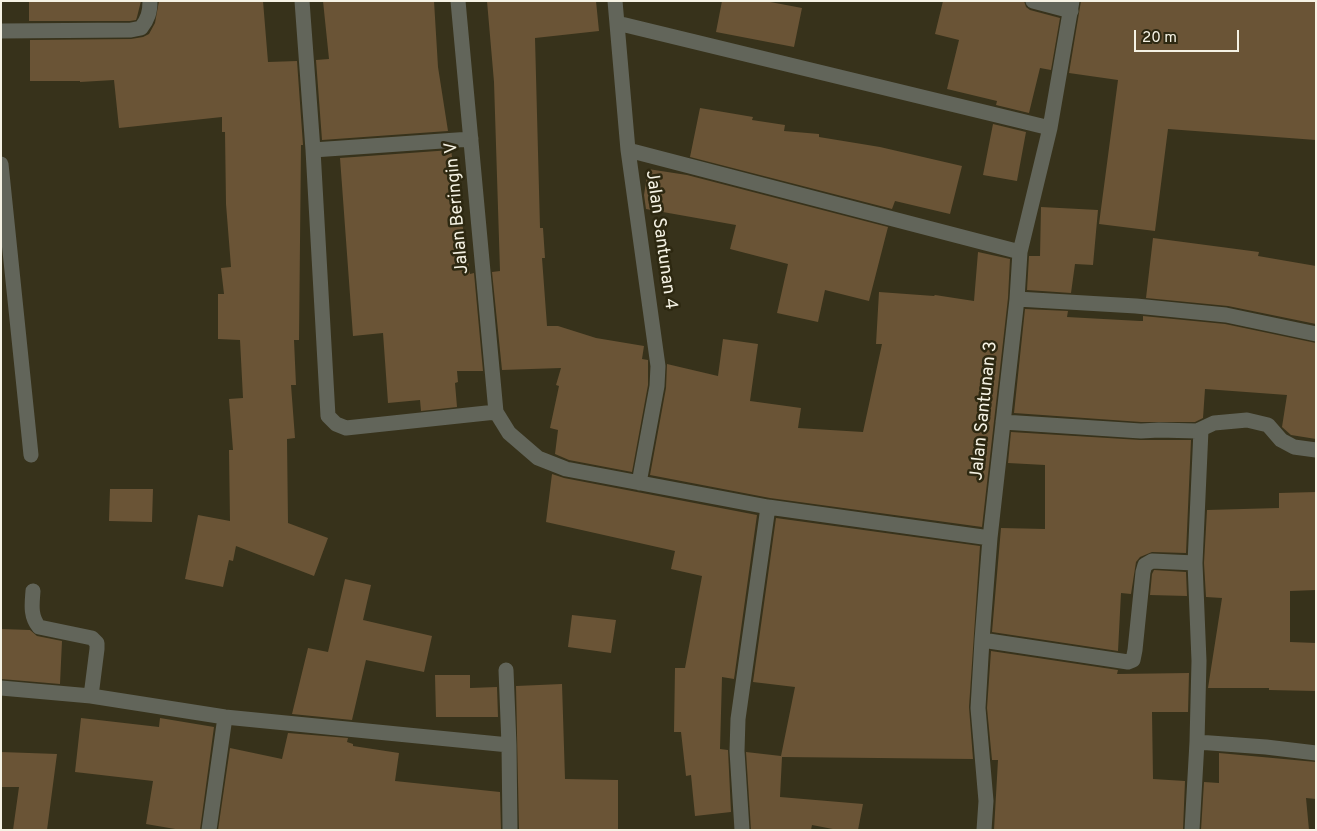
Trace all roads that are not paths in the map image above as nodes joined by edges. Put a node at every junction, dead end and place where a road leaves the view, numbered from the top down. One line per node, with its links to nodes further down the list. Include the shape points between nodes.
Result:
1 (150, 1): 8 (street, via 150,10 141,28)
2 (302, 1): 11 (street)
3 (458, 1): 10 (street, Jalan Beringin V)
4 (615, 1): 7 (street, Jalan Santunan 4)
5 (1033, 1): 6 (street)
6 (1071, 6): 9 (street, Jalan Santunan 3)
7 (617, 23): 9 (street); 12 (street, Jalan Santunan 4)
8 (1, 31)
9 (1050, 128): 14 (street, Jalan Santunan 3)
10 (471, 139): 11 (street); 17 (street, Jalan Beringin V)
11 (313, 150): 17 (street, via 328,416 346,428)
12 (628, 150): 14 (street); 22 (street, Jalan Santunan 4, via 658,366)
13 (1, 164): 21 (street)
14 (1020, 252): 15 (street, Jalan Santunan 3)
15 (1016, 299): 16 (street, via 1226,315); 18 (street, Jalan Santunan 3)
16 (1316, 334)
17 (496, 412): 22 (street, via 509,433 538,458 566,469)
18 (1003, 422): 19 (street, via 1140,431); 24 (street, Jalan Santunan 3)
19 (1201, 430): 20 (street, via 1214,423 1247,420 1268,426 1281,440 1294,447); 25 (street)
20 (1316, 450)
21 (31, 455)
22 (639, 483): 23 (street)
23 (768, 507): 24 (street); 37 (street, via 738,719)
24 (990, 538): 27 (street, Jalan Santunan 3)
25 (1195, 563): 27 (street, via 1152,561 1145,565 1133,660); 32 (street, via 1199,661)
26 (33, 591): 30 (street, via 32,614 39,627 92,638 97,643)
27 (982, 640): 38 (street, Jalan Santunan 3, via 978,708 986,801)
28 (506, 670): 33 (street)
29 (1, 688): 30 (street)
30 (91, 696): 31 (street)
31 (225, 717): 33 (street); 35 (street)
32 (1197, 742): 34 (street); 39 (street)
33 (509, 746): 36 (street)
34 (1316, 753)
35 (209, 830)
36 (510, 830)
37 (742, 830)
38 (984, 830)
39 (1192, 830)

